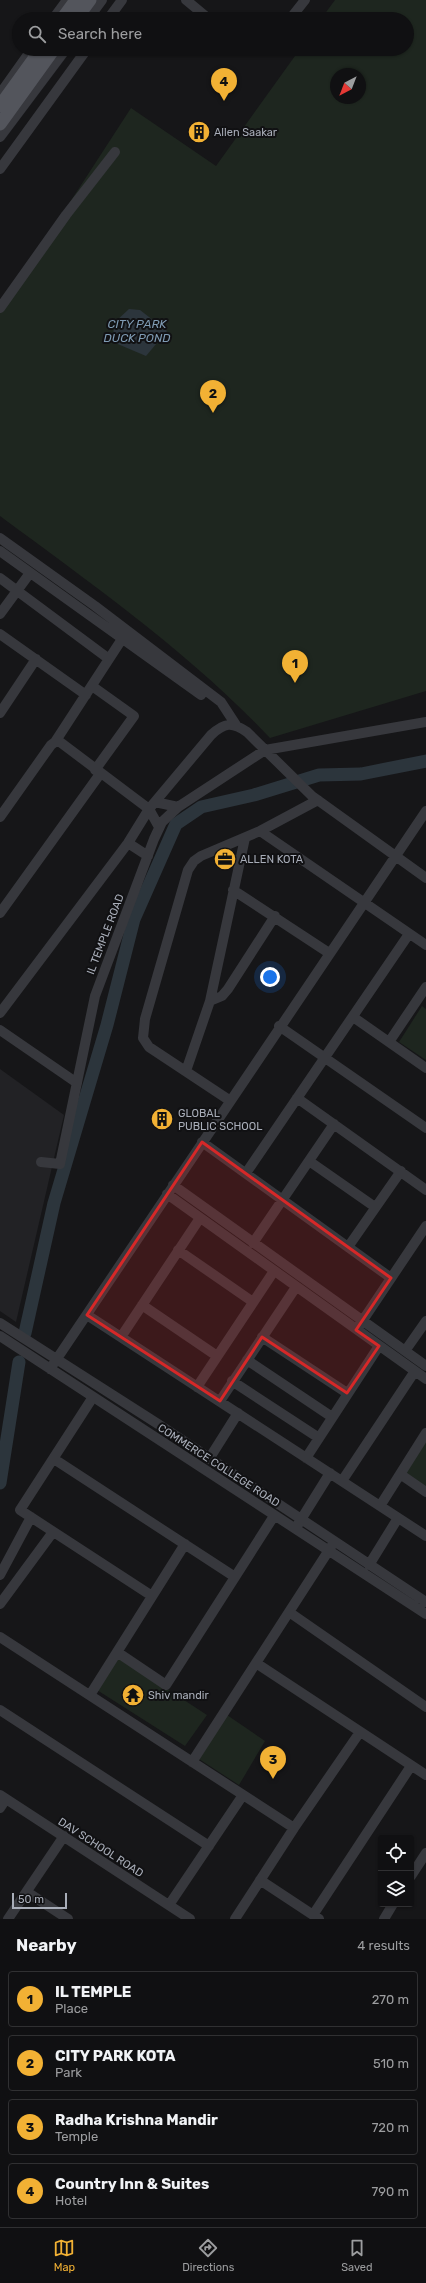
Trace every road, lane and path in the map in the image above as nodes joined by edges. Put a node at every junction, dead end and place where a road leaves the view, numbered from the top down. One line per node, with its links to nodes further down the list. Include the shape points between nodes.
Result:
1 (67, 0): 8 (street)
2 (76, 0): 9 (main road)
3 (90, 0): 10 (main road)
4 (102, 0): 11 (street)
5 (122, 0): 12 (street)
6 (186, 0): 13 (street)
7 (305, 0): 14 (street)
8 (58, 12)
9 (67, 12)
10 (81, 12)
11 (93, 12)
12 (113, 12)
13 (201, 12)
14 (296, 12)
15 (28, 56): 20 (street)
16 (36, 56): 20 (main road)
17 (47, 56): 20 (main road)
18 (61, 56): 23 (street)
19 (82, 56): 25 (street)
20 (9, 95): 21 (main road); 22 (main road)
21 (0, 106)
22 (0, 124)
23 (0, 136)
24 (115, 152): 26 (street, via 66,215)
25 (0, 169)
26 (0, 308)
27 (0, 538): 39 (street, via 95,606 221,702)
28 (0, 551): 29 (street)
29 (30, 573): 31 (street); 34 (street)
30 (0, 578): 31 (street)
31 (17, 591): 32 (street); 36 (street)
32 (0, 614)
33 (0, 634): 35 (street)
34 (122, 639): 36 (street); 39 (street, via 217,706)
35 (36, 659): 38 (street); 40 (street)
36 (109, 659): 37 (street)
37 (92, 686): 38 (street); 45 (street, via 134,716)
38 (86, 695): 43 (street)
39 (225, 709): 42 (street)
40 (0, 713)
41 (426, 722): 44 (street)
42 (236, 725): 44 (street, via 248,732); 47 (street, via 221,726 211,735)
43 (55, 742): 45 (street, via 60,742); 50 (street)
44 (265, 750): 46 (street); 48 (street, IL TEMPLE ROAD)
45 (97, 772): 47 (street); 60 (street)
46 (315, 798): 52 (street); 55 (street)
47 (152, 806): 48 (street); 51 (street); 54 (street)
48 (178, 807): 51 (street, IL TEMPLE ROAD)
49 (426, 811): 55 (street)
50 (0, 817)
51 (159, 827): 56 (street, IL TEMPLE ROAD)
52 (260, 831): 53 (street); 59 (street)
53 (245, 838): 58 (street); 74 (street, via 201,856 188,870 145,1019 143,1038 150,1047)
54 (128, 843): 56 (street); 67 (street)
55 (395, 855): 57 (street); 59 (street)
56 (148, 856): 75 (street, IL TEMPLE ROAD, via 95,996)
57 (426, 878)
58 (233, 890): 61 (street); 66 (street)
59 (363, 902): 62 (street); 64 (street)
60 (0, 913)
61 (275, 916): 64 (street); 66 (street, via 228,989 222,996)
62 (409, 934): 63 (street); 68 (street)
63 (426, 945)
64 (329, 953): 69 (street)
65 (424, 993): 71 (street)
66 (210, 1001): 74 (street)
67 (0, 1013)
68 (353, 1018): 71 (street); 72 (street)
69 (279, 1026): 72 (street); 77 (street)
70 (0, 1030): 75 (street)
71 (389, 1042): 73 (street)
72 (325, 1058): 76 (street); 79 (street)
73 (426, 1068)
74 (186, 1071): 77 (street)
75 (77, 1083): 82 (street, IL TEMPLE ROAD, via 60,1164)
76 (297, 1098): 78 (street); 84 (street)
77 (229, 1100): 80 (street)
78 (334, 1124): 81 (street); 83 (street)
79 (426, 1128)
80 (202, 1142): 84 (street); 85 (street)
81 (309, 1161): 88 (street); 89 (street)
82 (41, 1162)
83 (401, 1171): 86 (street); 89 (street)
84 (246, 1173): 88 (street)
85 (173, 1185): 87 (street); 92 (street)
86 (426, 1190)
87 (167, 1194): 90 (street); 100 (street)
88 (282, 1200): 92 (street); 93 (street)
89 (375, 1207): 93 (street)
90 (200, 1218): 94 (street); 95 (street)
91 (426, 1226): 96 (street)
92 (253, 1242): 101 (street)
93 (348, 1247): 96 (street)
94 (178, 1250): 98 (street); 99 (street)
95 (274, 1271): 97 (street); 98 (street)
96 (391, 1278): 101 (street)
97 (296, 1286): 104 (street); 107 (street)
98 (253, 1302): 110 (street)
99 (142, 1305): 106 (street); 110 (street)
100 (87, 1314): 106 (street); 111 (street)
101 (362, 1321): 104 (street); 109 (street)
102 (426, 1321): 109 (street)
103 (0, 1323): 111 (street)
104 (356, 1330): 108 (street)
105 (0, 1336): 114 (street, COMMERCE COLLEGE ROAD)
106 (121, 1337): 118 (street)
107 (262, 1337): 112 (street); 119 (street)
108 (379, 1346): 115 (street); 119 (street)
109 (405, 1352): 113 (street)
110 (217, 1356): 118 (street)
111 (57, 1359): 114 (street); 128 (street)
112 (247, 1360): 117 (street); 123 (street)
113 (426, 1366)
114 (50, 1369): 120 (street, COMMERCE COLLEGE ROAD)
115 (415, 1371): 116 (street); 131 (street)
116 (426, 1379)
117 (232, 1381): 121 (street); 125 (street)
118 (197, 1387): 121 (street)
119 (347, 1393): 123 (street)
120 (94, 1397): 127 (street); 134 (street, COMMERCE COLLEGE ROAD)
121 (220, 1401): 122 (street)
122 (238, 1413): 126 (street); 128 (street)
123 (332, 1417): 125 (street)
124 (426, 1433): 130 (street)
125 (319, 1438): 126 (street)
126 (306, 1458): 129 (street)
127 (54, 1459): 135 (street, via 20,1510); 141 (street)
128 (209, 1459): 137 (street)
129 (330, 1474): 131 (street); 137 (street)
130 (400, 1474): 132 (street); 133 (street)
131 (342, 1481): 133 (street)
132 (426, 1492)
133 (380, 1506): 136 (street)
134 (274, 1516): 138 (street, COMMERCE COLLEGE ROAD); 145 (street)
135 (31, 1517): 139 (street); 144 (street)
136 (398, 1518): 140 (street); 143 (street)
137 (300, 1520): 138 (street); 142 (street)
138 (294, 1529): 142 (street, COMMERCE COLLEGE ROAD)
139 (53, 1532): 146 (street); 148 (street)
140 (426, 1536)
141 (185, 1544): 145 (street); 146 (street)
142 (331, 1547): 143 (street); 149 (street); 150 (street, COMMERCE COLLEGE ROAD)
143 (368, 1565): 147 (street)
144 (0, 1574)
145 (235, 1577): 152 (street, via 166,1684)
146 (152, 1596): 152 (street)
147 (426, 1602)
148 (0, 1604)
149 (289, 1612): 153 (street); 155 (street)
150 (426, 1614)
151 (0, 1637): 154 (street)
152 (117, 1652): 154 (street)
153 (256, 1663): 157 (street); 158 (street)
154 (90, 1695): 158 (street)
155 (426, 1707)
156 (0, 1710): 166 (street)
157 (360, 1732): 159 (street); 164 (street)
158 (192, 1762): 161 (street)
159 (411, 1766): 160 (street); 173 (street)
160 (426, 1776)
161 (243, 1795): 164 (street); 166 (street)
162 (3, 1797): 163 (street); 165 (street, DAV SCHOOL ROAD)
163 (0, 1808)
164 (294, 1828): 169 (street)
165 (64, 1836): 170 (street); 171 (street, DAV SCHOOL ROAD)
166 (209, 1846): 171 (street)
167 (426, 1853): 168 (street)
168 (414, 1871)
169 (260, 1880): 173 (street); 177 (street)
170 (27, 1892): 174 (street); 175 (street)
171 (169, 1905): 176 (street, DAV SCHOOL ROAD)
172 (391, 1907): 178 (street)
173 (316, 1917)
174 (8, 1919)
175 (68, 1919)
176 (190, 1919)
177 (235, 1919)
178 (384, 1919)

